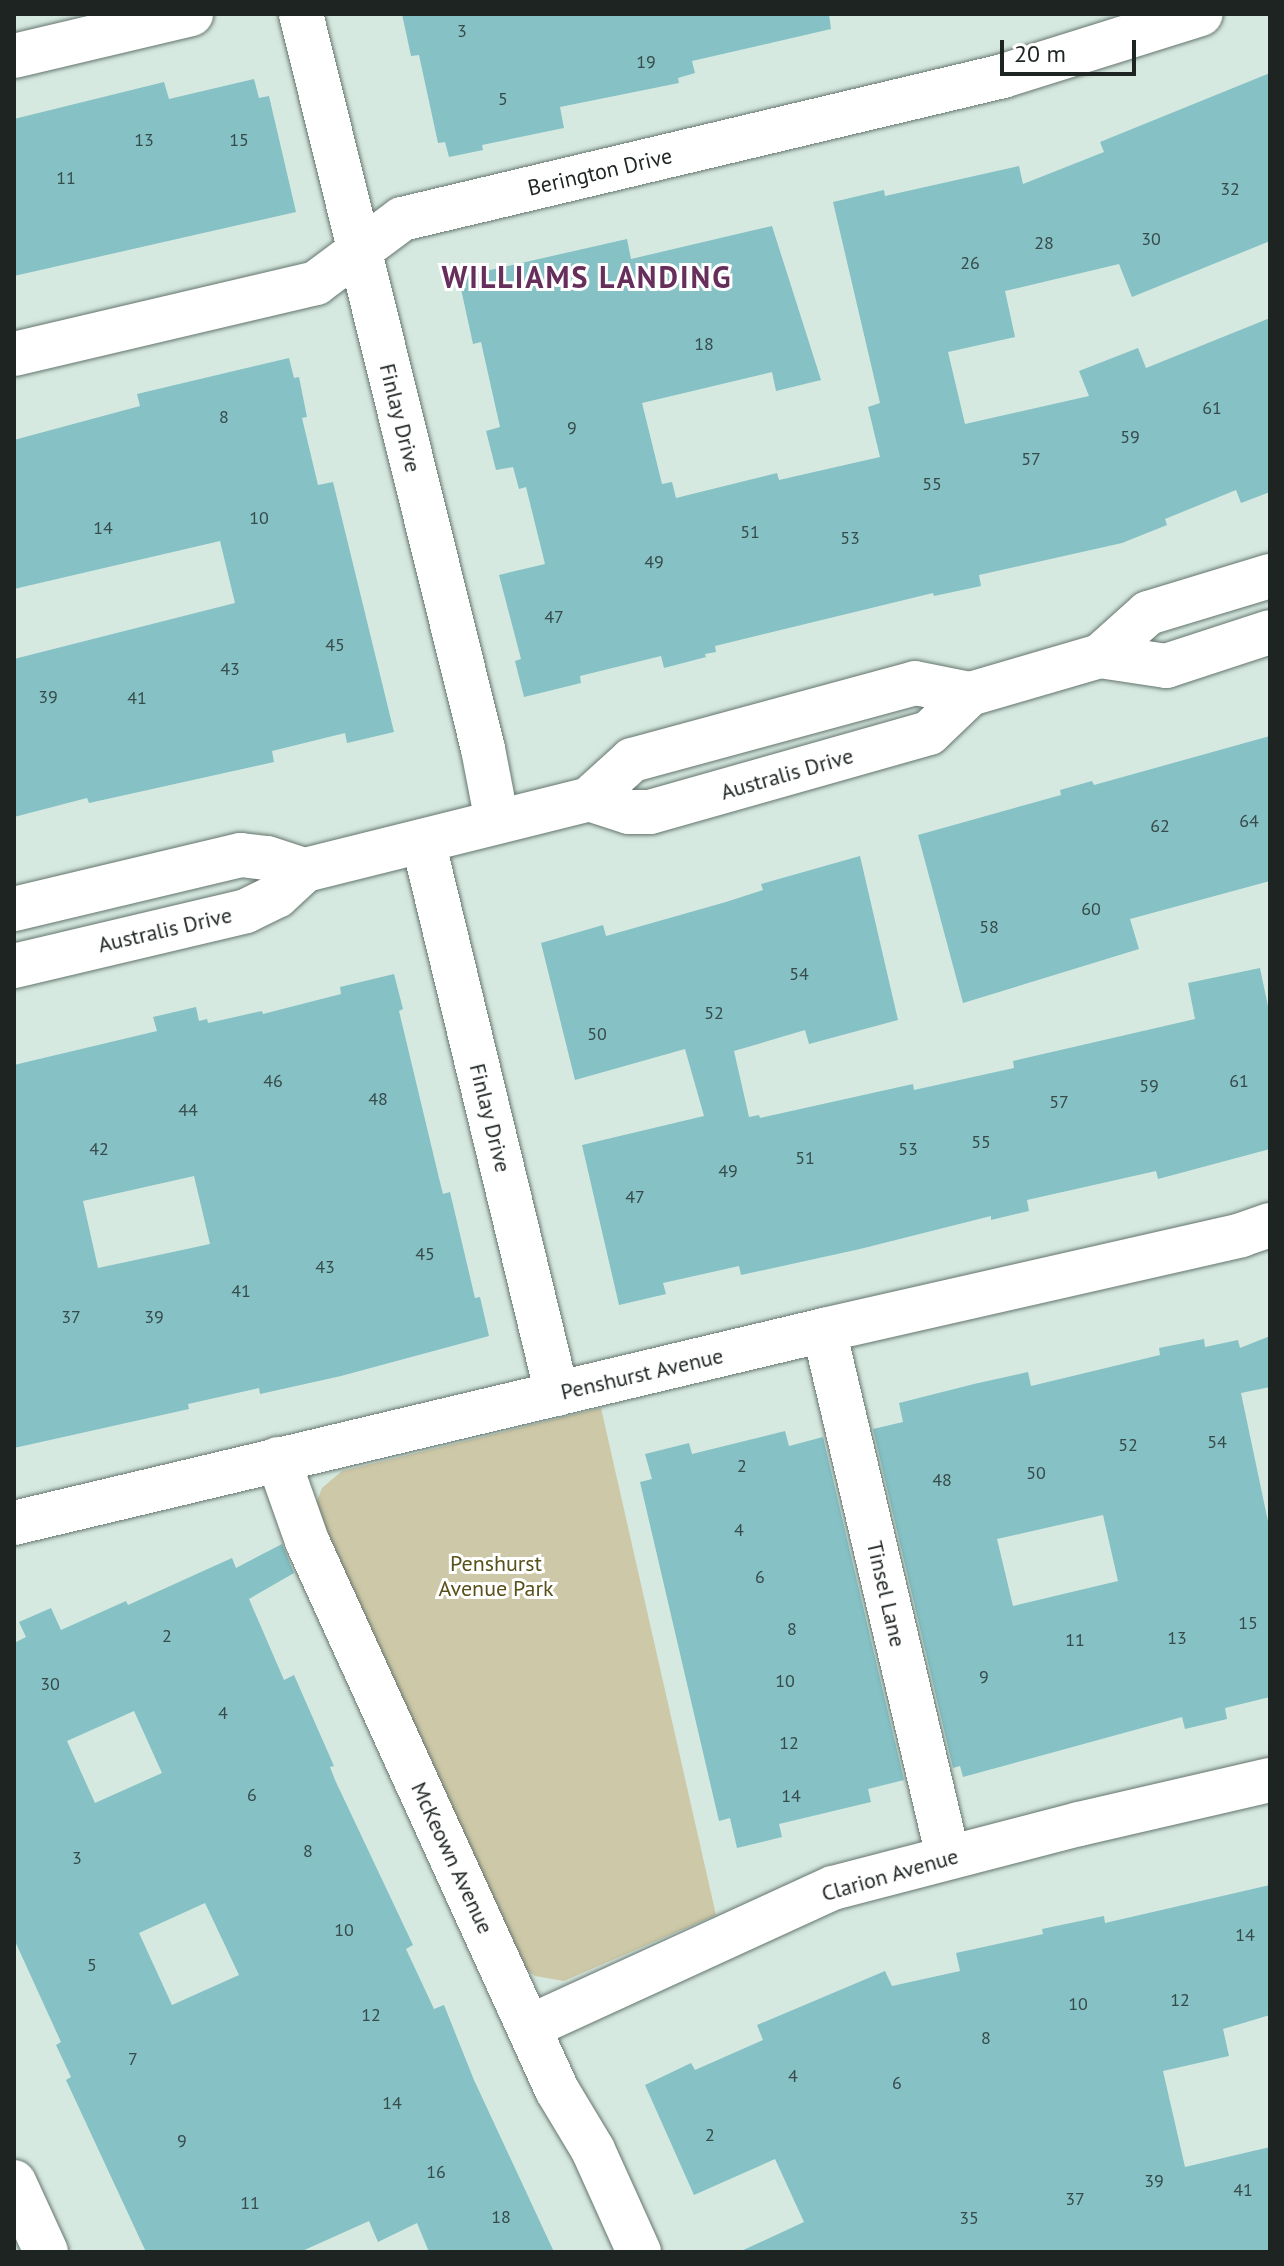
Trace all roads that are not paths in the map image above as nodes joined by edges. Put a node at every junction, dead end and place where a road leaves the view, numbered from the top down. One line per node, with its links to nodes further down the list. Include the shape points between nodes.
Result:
1 (191, 14): 4 (street)
2 (301, 14): 5 (street, Finlay Drive)
3 (1201, 14): 5 (street, Berington Drive, via 1003,76 402,219)
4 (14, 56)
5 (357, 251): 6 (street, Berington Drive, via 316,283); 10 (street, Finlay Drive)
6 (14, 354)
7 (1270, 576): 9 (street, Australis Drive, via 1148,613)
8 (1270, 632): 9 (street, Australis Drive, via 1166,666)
9 (1100, 656): 10 (street, Australis Drive, via 970,694 915,683 632,760 589,799)
10 (497, 822): 11 (street, Australis Drive)
11 (423, 841): 12 (street, Australis Drive); 17 (street, Finlay Drive)
12 (305, 870): 13 (street, via 241,855); 14 (street, Australis Drive, via 277,896 246,911)
13 (14, 909)
14 (14, 966)
15 (1270, 1225): 16 (street, Penshurst Avenue)
16 (824, 1330): 17 (street, Penshurst Avenue); 21 (street, Tinsel Lane)
17 (557, 1394): 18 (street, Penshurst Avenue)
18 (278, 1459): 19 (street, Penshurst Avenue); 22 (street, McKeown Avenue, via 307,1541)
19 (14, 1523)
20 (1270, 1780): 21 (street, Clarion Avenue)
21 (948, 1857): 22 (street, Clarion Avenue, via 805,1900)
22 (529, 2027): 25 (street, McKeown Avenue)
23 (14, 2182): 24 (street)
24 (46, 2252)
25 (639, 2252)

